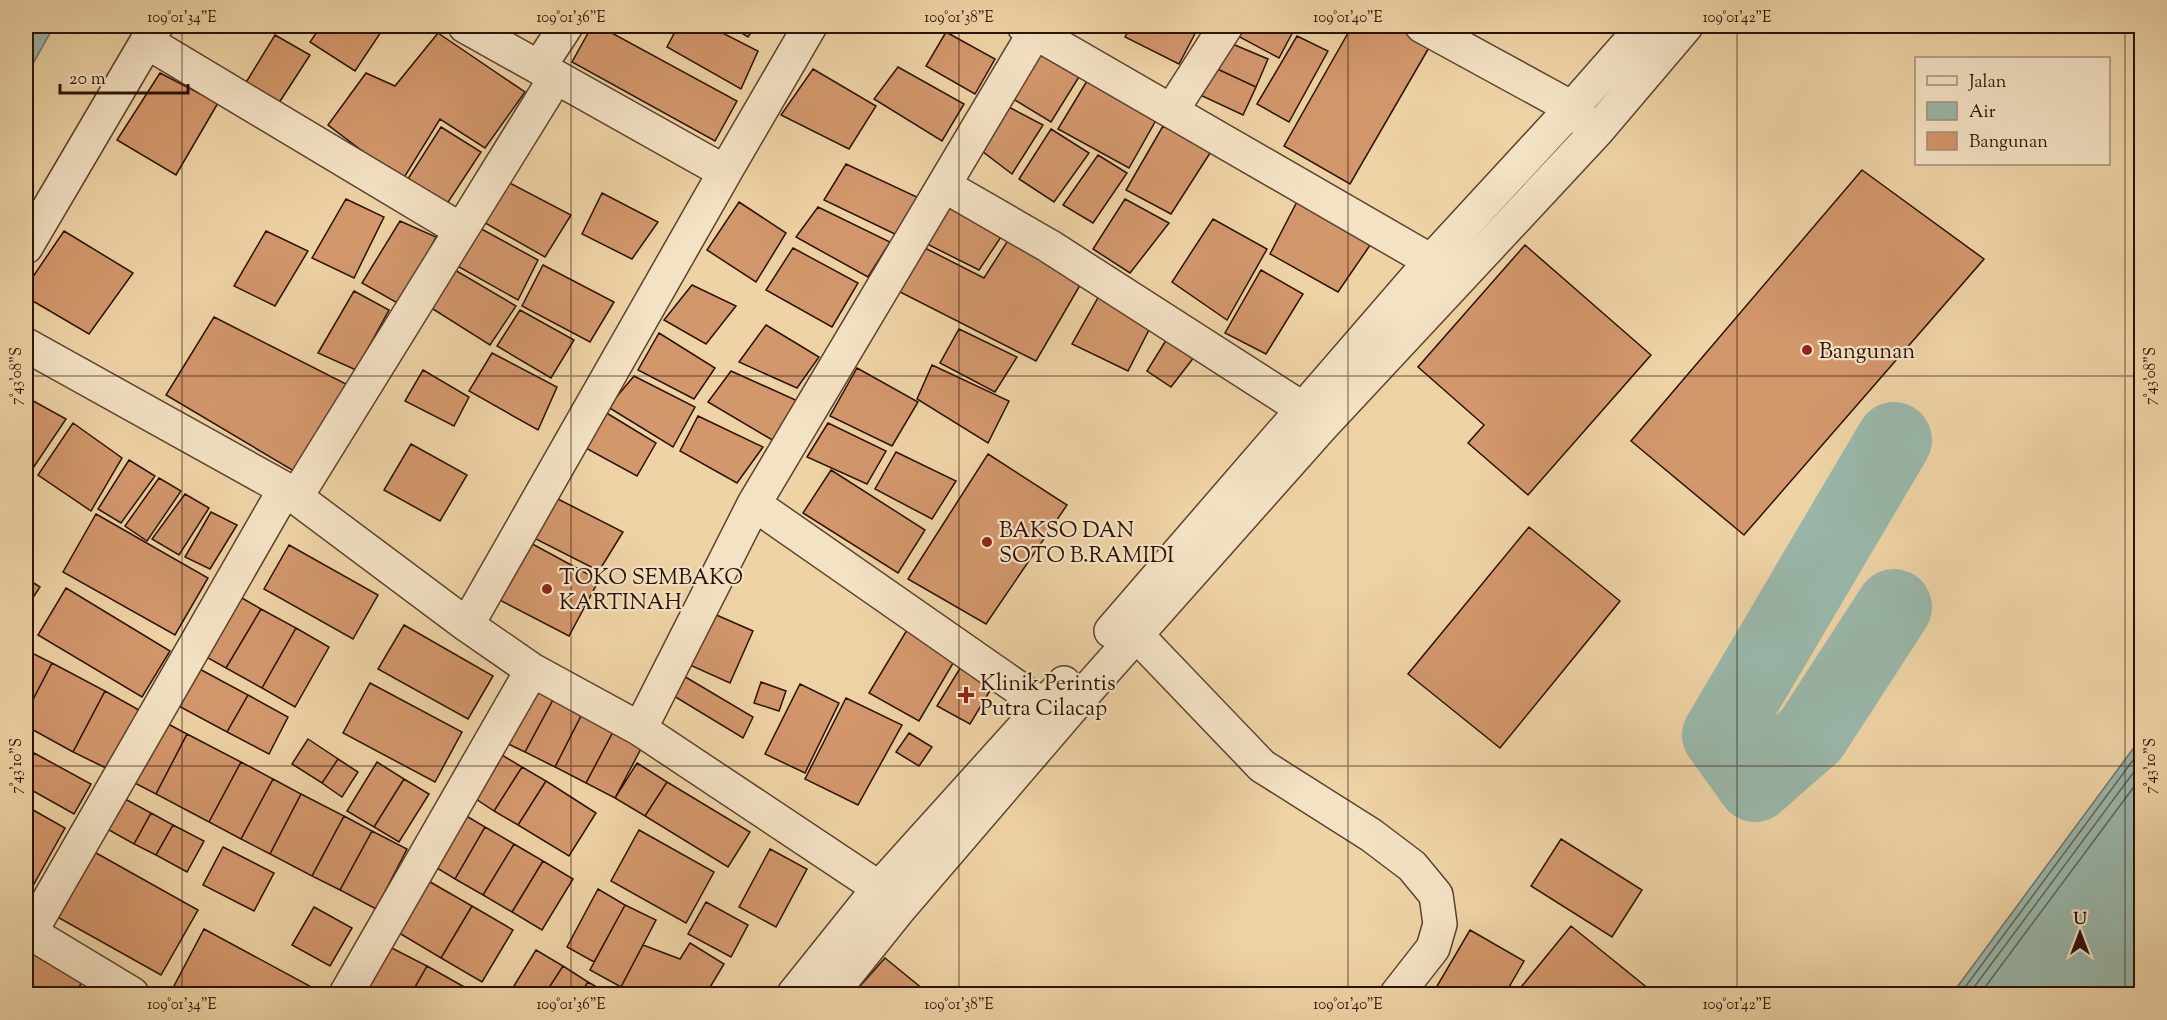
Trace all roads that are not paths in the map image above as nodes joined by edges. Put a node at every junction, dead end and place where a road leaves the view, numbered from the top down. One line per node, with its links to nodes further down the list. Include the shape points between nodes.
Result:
1 (465, 26): 10 (street)
2 (566, 26): 10 (street)
3 (810, 26): 14 (street)
4 (1226, 26): 12 (street)
5 (1422, 26): 11 (street)
6 (1644, 26): 11 (street)
7 (1686, 26): 13 (street)
8 (1029, 29): 12 (street); 15 (street)
9 (152, 34): 16 (street); 17 (street)
10 (548, 72): 14 (street); 16 (street)
11 (1572, 108): 13 (street); 18 (street)
12 (1172, 110): 18 (street)
13 (1596, 132): 20 (street)
14 (725, 172): 23 (street)
15 (945, 186): 20 (street, via 1049,246); 22 (street)
16 (461, 231): 21 (street)
17 (26, 247)
18 (1431, 261): 20 (street)
19 (26, 345): 21 (street)
20 (1312, 418): 24 (street)
21 (291, 493): 23 (street); 29 (street)
22 (754, 504): 26 (street); 27 (street)
23 (466, 625): 25 (street)
24 (1130, 628): 26 (street); 28 (street, via 1010,783); 34 (street, via 1262,766 1379,841 1412,866 1436,895 1440,924 1433,948)
25 (532, 670): 27 (street); 31 (street)
26 (1044, 706): 28 (street)
27 (640, 729): 28 (street)
28 (889, 898): 32 (street); 33 (street)
29 (27, 934): 30 (street)
30 (132, 994)
31 (346, 994)
32 (794, 994)
33 (831, 994)
34 (1397, 994)

